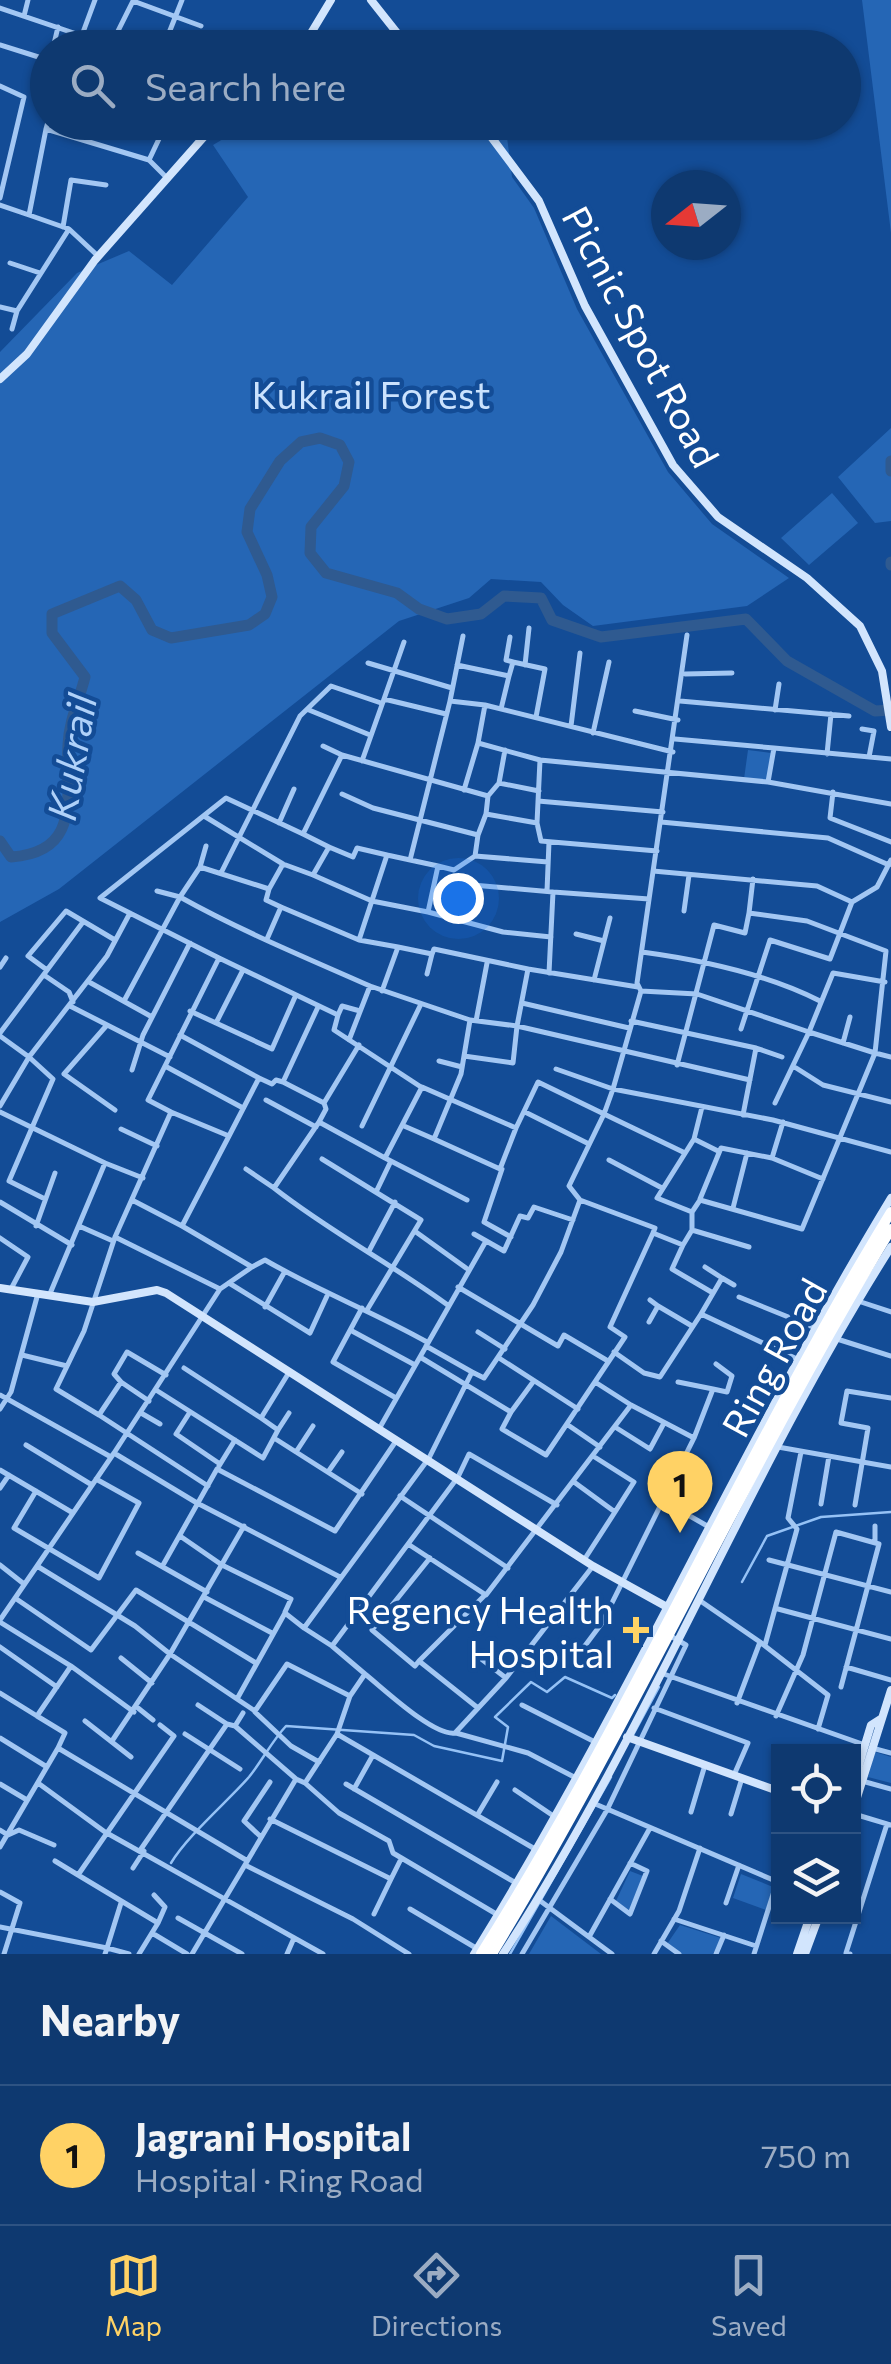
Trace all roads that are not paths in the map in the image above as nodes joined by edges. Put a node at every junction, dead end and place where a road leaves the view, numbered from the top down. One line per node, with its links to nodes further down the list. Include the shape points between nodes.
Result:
1 (28, 0): 7 (street)
2 (95, 0): 13 (street)
3 (182, 0): 8 (street)
4 (332, 0): 16 (street)
5 (371, 0): 17 (street)
6 (0, 8): 7 (street)
7 (24, 16): 10 (street)
8 (176, 17): 9 (street); 14 (street, via 130,2); 15 (street)
9 (200, 26)
10 (58, 27): 11 (street); 12 (street)
11 (57, 30)
12 (67, 30)
13 (84, 30)
14 (120, 30)
15 (171, 30)
16 (313, 30)
17 (395, 30)
18 (0, 45): 19 (street)
19 (30, 54)
20 (0, 86): 29 (street, via 24,96)
21 (43, 140): 31 (street)
22 (89, 140): 26 (street)
23 (160, 140): 26 (street)
24 (202, 140): 27 (street)
25 (493, 140): 71 (street, Picnic Spot Road, via 539,202 585,306 672,465 718,517 807,578 860,626 874,647)
26 (150, 160): 27 (street)
27 (168, 179): 33 (street)
28 (106, 185): 32 (street, via 72,180)
29 (0, 198)
30 (0, 206): 31 (street)
31 (29, 215): 32 (street)
32 (66, 228): 33 (street); 35 (street)
33 (99, 256): 39 (street)
34 (10, 263): 35 (street)
35 (40, 273): 37 (street)
36 (0, 306): 37 (street)
37 (17, 311): 38 (street)
38 (12, 330)
39 (0, 379)
40 (529, 628): 50 (street)
41 (687, 635): 53 (street)
42 (462, 636): 49 (street)
43 (510, 637): 46 (street, via 506,660)
44 (404, 642): 51 (street)
45 (580, 652): 70 (street)
46 (513, 662): 50 (street); 54 (street)
47 (609, 662): 73 (street)
48 (368, 663): 51 (street)
49 (457, 665): 54 (street); 56 (street)
50 (525, 665): 68 (street, via 545,670)
51 (394, 672): 56 (street); 58 (street)
52 (732, 673): 53 (street)
53 (685, 674): 59 (street)
54 (510, 676): 61 (street)
55 (779, 684): 63 (street)
56 (452, 688): 57 (street)
57 (450, 700): 60 (street); 65 (street)
58 (383, 701): 62 (street, via 331,686); 65 (street); 74 (street)
59 (680, 702): 63 (street); 69 (street)
60 (485, 705): 61 (street); 76 (street)
61 (502, 709): 68 (street)
62 (308, 710): 74 (street); 99 (street)
63 (775, 710): 66 (street)
64 (634, 711): 69 (street)
65 (446, 714): 88 (street)
66 (831, 714): 67 (street); 81 (street)
67 (850, 716)
68 (536, 717): 70 (street)
69 (678, 720): 75 (street)
70 (571, 726): 73 (street)
71 (891, 727)
72 (862, 729): 83 (street, via 874,731)
73 (593, 733): 80 (street)
74 (370, 735): 86 (street)
75 (675, 739): 78 (street); 80 (street)
76 (478, 743): 79 (street); 92 (street)
77 (323, 746): 82 (street)
78 (774, 748): 81 (street); 89 (street)
79 (505, 750): 85 (street); 90 (street)
80 (673, 752): 87 (street)
81 (827, 754): 83 (street)
82 (342, 755): 86 (street); 107 (street)
83 (869, 757): 84 (street)
84 (891, 759)
85 (540, 760): 87 (street); 93 (street)
86 (362, 761): 88 (street)
87 (669, 776): 89 (street); 100 (street)
88 (431, 781): 92 (street); 103 (street)
89 (768, 782): 94 (street)
90 (498, 783): 93 (street); 96 (street)
91 (294, 789): 105 (street)
92 (464, 790): 96 (street)
93 (539, 791): 97 (street)
94 (834, 791): 98 (street); 111 (street, via 830,818)
95 (342, 794): 103 (street)
96 (488, 796): 101 (street)
97 (538, 800): 100 (street); 106 (street)
98 (891, 804)
99 (250, 809): 102 (street, via 226,798); 105 (street); 109 (street)
100 (663, 812): 104 (street)
101 (486, 814): 106 (street); 108 (street)
102 (204, 816): 109 (street); 139 (street, via 100,898)
103 (420, 821): 108 (street); 117 (street)
104 (661, 822): 114 (street); 119 (street, via 828,838)
105 (279, 823): 107 (street)
106 (537, 823): 110 (street, via 541,841)
107 (303, 834): 113 (street)
108 (478, 835): 116 (street)
109 (237, 838): 120 (street); 124 (street)
110 (549, 842): 114 (street); 118 (street)
111 (891, 842)
112 (206, 846): 121 (street)
113 (329, 846): 115 (street, via 353,857 357,848); 126 (street)
114 (656, 851): 123 (street)
115 (387, 855): 117 (street); 134 (street)
116 (475, 856): 118 (street); 122 (street, via 454,870)
117 (410, 860): 122 (street)
118 (548, 862): 131 (street)
119 (890, 862): 135 (street, via 877,887)
120 (284, 864): 126 (street); 129 (street)
121 (200, 866): 124 (street); 132 (street)
122 (438, 866): 138 (street)
123 (653, 871): 125 (street); 133 (street)
124 (221, 874): 129 (street)
125 (689, 874): 127 (street); 137 (street)
126 (313, 875): 134 (street)
127 (754, 879): 135 (street, via 817,886); 140 (street)
128 (462, 884): 131 (street)
129 (269, 889): 136 (street, via 266,900)
130 (157, 892): 132 (street)
131 (550, 892): 133 (street); 146 (street)
132 (180, 898): 143 (street); 147 (street)
133 (649, 899): 153 (street)
134 (372, 901): 138 (street); 149 (street)
135 (852, 902): 144 (street)
136 (281, 907): 147 (street); 149 (street)
137 (684, 911)
138 (428, 912): 146 (street)
139 (130, 913): 143 (street); 148 (street)
140 (749, 913): 144 (street); 158 (street, via 745,933 714,925)
141 (610, 918): 150 (street)
142 (83, 922): 148 (street); 162 (street); 162 (street, via 66,912 28,956)
143 (163, 930): 151 (street); 175 (street)
144 (840, 933): 165 (street, via 830,960 770,940); 168 (street, via 886,951)
145 (576, 934): 150 (street)
146 (551, 938): 163 (street)
147 (267, 939): 169 (street)
148 (116, 940): 167 (street)
149 (359, 940): 152 (street)
150 (604, 942): 166 (street)
151 (190, 943): 156 (street); 184 (street)
152 (398, 947): 154 (street); 171 (street)
153 (642, 952): 158 (street); 170 (street)
154 (432, 954): 157 (street, via 434,949); 164 (street)
155 (6, 958): 159 (street)
156 (219, 958): 161 (street); 181 (street)
157 (487, 962): 160 (street); 186 (street)
158 (704, 964): 165 (street); 172 (street)
159 (0, 966)
160 (528, 969): 163 (street); 176 (street)
161 (243, 970): 173 (street); 187 (street)
162 (46, 972): 177 (street, via 69,992); 193 (street)
163 (549, 972): 166 (street)
164 (427, 974)
165 (756, 979): 174 (street); 180 (street)
166 (594, 980): 170 (street)
167 (88, 981): 175 (street); 177 (street)
168 (884, 982): 174 (street, via 833,972); 202 (street)
169 (370, 986): 171 (street); 182 (street)
170 (640, 990): 172 (street); 188 (street)
171 (382, 991): 178 (street)
172 (697, 994): 180 (street); 195 (street)
173 (295, 997): 179 (street); 187 (street, via 272,1048)
174 (820, 1000): 192 (street)
175 (124, 1002): 184 (street)
176 (522, 1003): 188 (street); 190 (street)
177 (71, 1004): 189 (street); 204 (street)
178 (420, 1006): 186 (street); 212 (street)
179 (318, 1007): 183 (street); 218 (street)
180 (746, 1008): 191 (street); 192 (street)
181 (190, 1012): 187 (street); 194 (street)
182 (360, 1012): 183 (street, via 342,1006); 196 (street)
183 (338, 1014): 196 (street, via 334,1030)
184 (152, 1017): 197 (street)
185 (850, 1018): 198 (street)
186 (473, 1021): 190 (street); 203 (street)
187 (216, 1023)
188 (630, 1024): 195 (street); 201 (street)
189 (107, 1025): 197 (street); 230 (street, via 64,1074)
190 (518, 1026): 201 (street); 203 (street, via 512,1063)
191 (740, 1029)
192 (809, 1032): 198 (street); 211 (street)
193 (0, 1035): 204 (street)
194 (180, 1035): 207 (street); 216 (street)
195 (685, 1036): 200 (street); 209 (street)
196 (350, 1040): 199 (street)
197 (142, 1043): 207 (street); 215 (street)
198 (843, 1043): 202 (street)
199 (359, 1045): 212 (street); 226 (street)
200 (756, 1048): 205 (street); 217 (street)
201 (623, 1052): 209 (street); 220 (street)
202 (875, 1053): 206 (street); 221 (street)
203 (464, 1056): 213 (street)
204 (28, 1057): 229 (street); 239 (street, via 53,1079)
205 (782, 1057)
206 (891, 1057)
207 (170, 1058): 210 (street)
208 (439, 1061): 213 (street)
209 (677, 1065): 217 (street)
210 (165, 1066): 228 (street); 231 (street, via 148,1100)
211 (793, 1066): 221 (street); 224 (street)
212 (391, 1067): 219 (street); 237 (street)
213 (462, 1067): 223 (street)
214 (556, 1068): 220 (street)
215 (132, 1070)
216 (259, 1078): 218 (street); 228 (street)
217 (750, 1080): 234 (street)
218 (282, 1082): 226 (street)
219 (422, 1087): 223 (street); 238 (street)
220 (614, 1089): 227 (street); 233 (street)
221 (858, 1094): 225 (street); 243 (street)
222 (266, 1100): 236 (street)
223 (452, 1102): 240 (street); 245 (street)
224 (775, 1102)
225 (891, 1102)
226 (324, 1103): 236 (street)
227 (702, 1107): 234 (street); 244 (street)
228 (243, 1108): 242 (street)
229 (0, 1109): 239 (street)
230 (114, 1110)
231 (171, 1112): 242 (street); 247 (street)
232 (524, 1112): 233 (street, via 538,1082); 240 (street); 246 (street)
233 (604, 1114): 246 (street); 248 (street)
234 (743, 1114): 235 (street)
235 (783, 1122): 243 (street); 252 (street)
236 (317, 1125): 254 (street); 262 (street)
237 (362, 1126)
238 (404, 1126): 245 (street); 254 (street)
239 (33, 1128): 256 (street); 266 (street, via 9,1182)
240 (516, 1128): 257 (street)
241 (121, 1129): 247 (street)
242 (228, 1136): 279 (street)
243 (840, 1138): 250 (street); 261 (street)
244 (694, 1139): 248 (street); 249 (street)
245 (434, 1140): 257 (street)
246 (589, 1144): 269 (street, via 569,1186)
247 (156, 1146): 260 (street)
248 (683, 1152): 263 (street)
249 (719, 1152): 251 (street); 270 (street)
250 (891, 1152)
251 (748, 1153): 252 (street); 273 (street)
252 (772, 1158): 261 (street)
253 (322, 1159): 264 (street)
254 (388, 1160): 264 (street); 268 (street)
255 (610, 1160): 263 (street)
256 (105, 1163): 260 (street); 278 (street)
257 (503, 1166): 285 (street, via 484,1222)
258 (246, 1169): 262 (street)
259 (54, 1172): 266 (street)
260 (143, 1178): 267 (street)
261 (823, 1179): 273 (street, via 802,1228)
262 (274, 1188): 293 (street)
263 (662, 1188): 274 (street, via 657,1198)
264 (377, 1190): 272 (street)
265 (891, 1198): 324 (street)
266 (45, 1200): 277 (street)
267 (132, 1200): 279 (street); 286 (street)
268 (466, 1200)
269 (580, 1200): 276 (street); 283 (street)
270 (700, 1200): 273 (street); 274 (street)
271 (0, 1202): 277 (street)
272 (395, 1202): 282 (street, via 420,1217); 293 (street)
273 (734, 1208)
274 (692, 1212): 281 (street)
275 (891, 1212): 439 (highway, Ring Road, via 796,1374)
276 (573, 1220): 285 (street, via 534,1206); 322 (street)
277 (36, 1226): 289 (street)
278 (79, 1226): 286 (street); 289 (street)
279 (182, 1226): 296 (street)
280 (891, 1229): 439 (highway, Ring Road)
281 (692, 1230): 290 (street); 291 (street)
282 (416, 1232): 295 (street); 298 (street)
283 (653, 1233): 290 (street); 330 (street, via 610,1327 624,1336)
284 (474, 1234): 288 (street)
285 (510, 1237): 288 (street, via 504,1251)
286 (114, 1239): 304 (street); 313 (street)
287 (3, 1240): 294 (street); 305 (street, via 28,1257)
288 (486, 1241): 298 (street)
289 (72, 1245): 310 (street)
290 (683, 1245): 306 (street, via 672,1269)
291 (749, 1247)
292 (891, 1247): 312 (street)
293 (370, 1251): 295 (street)
294 (0, 1254)
295 (392, 1265): 314 (street); 317 (street)
296 (252, 1266): 299 (street, via 266,1260); 301 (street)
297 (705, 1268): 300 (street)
298 (468, 1269): 303 (street)
299 (285, 1271): 307 (street); 316 (street)
300 (722, 1278): 302 (street); 306 (street)
301 (229, 1283): 304 (street); 316 (street)
302 (734, 1285)
303 (458, 1287): 314 (street); 322 (street)
304 (220, 1289): 320 (street)
305 (4, 1290): 308 (street)
306 (713, 1293): 319 (street)
307 (327, 1296): 316 (street, via 310,1333); 317 (street)
308 (37, 1297): 310 (street); 331 (street)
309 (739, 1297): 324 (street)
310 (48, 1298): 313 (street)
311 (650, 1300): 315 (street)
312 (858, 1301): 318 (street); 327 (street)
313 (93, 1302): 320 (street, via 157,1290); 339 (street)
314 (448, 1306): 328 (street)
315 (658, 1306): 321 (street); 323 (street)
316 (265, 1307)
317 (365, 1309): 325 (street); 328 (street)
318 (891, 1312)
319 (701, 1314): 323 (street); 335 (street)
320 (204, 1319): 342 (street); 343 (street)
321 (649, 1322)
322 (522, 1323): 329 (street); 336 (street, via 558,1346 564,1335)
323 (692, 1326): 330 (street, via 660,1377)
324 (813, 1327): 335 (street)
325 (351, 1330): 338 (street); 352 (street, via 333,1362)
326 (478, 1332): 329 (street)
327 (837, 1338): 332 (street); 378 (street)
328 (427, 1344): 333 (street); 341 (street)
329 (505, 1348): 334 (street)
330 (614, 1352): 336 (street)
331 (22, 1355): 339 (street); 351 (street)
332 (891, 1356)
333 (420, 1357): 338 (street); 348 (street)
334 (499, 1358): 341 (street, via 484,1378); 344 (street)
335 (798, 1359): 409 (street)
336 (608, 1362): 346 (street)
337 (716, 1364): 349 (street, via 732,1376 726,1392)
338 (415, 1365): 352 (street)
339 (67, 1366): 362 (street, via 56,1389)
340 (184, 1368): 363 (street)
341 (472, 1372): 348 (street)
342 (288, 1374): 363 (street); 369 (street)
343 (166, 1375): 345 (street, via 127,1352 114,1374); 350 (street)
344 (534, 1381): 357 (street); 360 (street)
345 (121, 1382): 354 (street); 362 (street)
346 (594, 1382): 355 (street); 357 (street)
347 (678, 1382): 349 (street)
348 (466, 1384): 360 (street); 385 (street)
349 (714, 1388): 373 (street)
350 (156, 1390): 354 (street); 359 (street)
351 (4, 1397): 356 (street); 382 (street)
352 (396, 1398): 369 (street)
353 (891, 1398): 386 (street, via 847,1391 841,1423 868,1428)
354 (149, 1401): 358 (street)
355 (631, 1405): 364 (street); 368 (street)
356 (0, 1409)
357 (578, 1409): 366 (street)
358 (141, 1412): 365 (street); 371 (street)
359 (190, 1412): 374 (street); 387 (street, via 176,1434)
360 (511, 1412): 366 (street, via 502,1429 546,1455)
361 (289, 1413): 370 (street)
362 (99, 1415): 371 (street)
363 (261, 1418): 370 (street)
364 (664, 1423): 368 (street, via 650,1448); 373 (street)
365 (160, 1424)
366 (568, 1425): 377 (street)
367 (313, 1426): 379 (street)
368 (615, 1426): 377 (street)
369 (378, 1429): 375 (street)
370 (278, 1430): 372 (street)
371 (126, 1434): 382 (street); 395 (street)
372 (274, 1438): 374 (street, via 262,1458); 379 (street)
373 (694, 1438): 400 (street)
374 (234, 1440): 387 (street)
375 (396, 1441): 385 (street); 398 (street)
376 (26, 1445): 393 (street)
377 (600, 1447): 383 (street)
378 (778, 1447): 381 (street); 435 (street)
379 (296, 1452): 390 (street)
380 (342, 1452): 390 (street)
381 (802, 1452): 384 (street); 422 (street, via 788,1518 794,1527)
382 (112, 1455): 393 (street); 401 (street)
383 (593, 1456): 394 (street); 405 (street, via 634,1482)
384 (829, 1456): 386 (street); 402 (street)
385 (429, 1458): 392 (street); 399 (street)
386 (862, 1462): 388 (street); 404 (street)
387 (219, 1466): 395 (street); 398 (street, via 335,1531)
388 (891, 1467)
389 (0, 1470): 391 (street)
390 (328, 1472): 398 (street)
391 (9, 1475): 396 (street); 397 (street)
392 (458, 1477): 403 (street, via 472,1452); 407 (street); 411 (street)
393 (94, 1482): 406 (street); 415 (street, via 139,1503 99,1578)
394 (574, 1482): 403 (street); 405 (street)
395 (208, 1486): 401 (street)
396 (0, 1488)
397 (36, 1491): 406 (street); 415 (street, via 14,1528)
398 (362, 1494)
399 (400, 1496): 407 (street); 427 (street)
400 (660, 1500): 409 (street); 428 (street)
401 (197, 1503): 408 (street); 412 (street)
402 (821, 1504)
403 (557, 1505): 411 (street)
404 (855, 1505)
405 (616, 1512): 419 (street)
406 (73, 1513): 415 (street)
407 (428, 1516): 414 (street); 425 (street)
408 (244, 1526): 420 (street); 427 (street)
409 (709, 1526): 439 (street)
410 (875, 1526): 413 (street)
411 (539, 1530): 419 (street); 425 (street)
412 (180, 1536): 420 (street); 421 (street)
413 (875, 1542): 426 (street, via 836,1532); 430 (street)
414 (408, 1544): 417 (street); 451 (street)
415 (50, 1546): 424 (street)
416 (138, 1553): 421 (street)
417 (430, 1558): 433 (street); 457 (street, via 372,1630 415,1666)
418 (769, 1560): 422 (street)
419 (588, 1563): 428 (street); 465 (street)
420 (222, 1564): 432 (street); 440 (street, via 290,1599)
421 (163, 1565): 432 (street)
422 (789, 1565): 426 (street); 438 (street)
423 (0, 1566): 429 (street)
424 (36, 1566): 429 (street); 441 (street)
425 (508, 1568): 433 (street)
426 (825, 1574): 430 (street); 442 (street)
427 (340, 1577): 445 (street)
428 (620, 1581): 439 (street); 456 (street, via 602,1623)
429 (24, 1584): 434 (street)
430 (868, 1586): 431 (street); 446 (street)
431 (891, 1592)
432 (205, 1594): 444 (street); 447 (street)
433 (486, 1595): 457 (street)
434 (15, 1598): 437 (street); 441 (street, via 90,1650)
435 (698, 1600): 439 (street); 450 (street)
436 (0, 1604): 437 (street)
437 (7, 1610): 443 (street)
438 (778, 1610): 442 (street); 450 (street)
439 (678, 1612): 448 (highway, Ring Road); 496 (highway, Ring Road)
440 (285, 1613): 445 (street); 447 (street)
441 (116, 1616): 444 (street, via 136,1590); 453 (street)
442 (814, 1619): 446 (street); 461 (street)
443 (0, 1621): 459 (street)
444 (188, 1624): 453 (street); 458 (street)
445 (304, 1628): 451 (street)
446 (856, 1630): 449 (street); 460 (street)
447 (272, 1633): 458 (street)
448 (674, 1637): 462 (street); 464 (street, via 686,1645); 580 (highway, Ring Road, via 567,1828)
449 (891, 1638)
450 (763, 1644): 461 (street); 474 (street)
451 (332, 1646): 463 (street)
452 (0, 1647): 468 (street)
453 (170, 1654): 467 (street); 473 (street)
454 (122, 1658): 467 (street)
455 (480, 1658): 465 (street)
456 (575, 1659)
457 (419, 1661): 477 (street)
458 (256, 1663): 473 (street)
459 (71, 1666): 468 (street); 479 (street)
460 (846, 1667): 466 (street); 469 (street)
461 (796, 1669): 483 (street); 489 (street, via 828,1695)
462 (661, 1673): 464 (street); 494 (street)
463 (365, 1674): 472 (street); 490 (street, via 425,1721)
464 (671, 1677): 474 (street); 478 (street)
465 (506, 1678): 477 (street)
466 (891, 1680)
467 (152, 1683): 479 (street)
468 (57, 1687): 482 (street)
469 (840, 1688)
470 (891, 1690): 484 (street)
471 (0, 1692): 482 (street)
472 (350, 1696): 480 (street, via 287,1664); 492 (street)
473 (237, 1698): 480 (street)
474 (737, 1703): 483 (street)
475 (522, 1705): 496 (street)
476 (198, 1706): 488 (street)
477 (478, 1708): 490 (street)
478 (654, 1708): 494 (street); 508 (street, via 748,1743)
479 (136, 1710): 485 (street); 495 (street)
480 (255, 1712): 503 (street)
481 (244, 1714): 488 (street)
482 (37, 1716): 499 (street, via 65,1733)
483 (776, 1716): 489 (street)
484 (885, 1716): 497 (street)
485 (153, 1720)
486 (86, 1721): 495 (street)
487 (160, 1725): 522 (street, via 174,1736)
488 (231, 1725): 498 (street); 509 (street)
489 (818, 1730): 497 (street)
490 (456, 1733): 510 (street, via 506,1745)
491 (185, 1734): 498 (street)
492 (337, 1734): 501 (street); 503 (street)
493 (0, 1738): 505 (street)
494 (633, 1739): 504 (street); 524 (street); 525 (street)
495 (112, 1741): 502 (street)
496 (598, 1745): 510 (highway, Ring Road)
497 (869, 1746): 500 (street); 507 (street)
498 (208, 1747): 506 (street); 526 (street)
499 (58, 1748): 505 (street); 522 (street)
500 (891, 1753)
501 (374, 1755): 519 (street); 529 (street)
502 (131, 1756)
503 (319, 1762): 515 (street)
504 (705, 1765): 508 (street); 527 (street)
505 (47, 1767): 514 (street)
506 (240, 1769)
507 (861, 1771)
508 (738, 1777): 520 (street); 530 (street)
509 (296, 1779): 515 (street); 532 (street)
510 (579, 1780): 531 (street); 553 (highway, Ring Road)
511 (270, 1782): 538 (street, via 244,1821)
512 (497, 1782): 529 (street)
513 (861, 1782): 518 (street)
514 (38, 1783): 523 (street); 536 (street)
515 (306, 1783): 544 (street, via 340,1813 389,1841)
516 (0, 1784): 523 (street)
517 (346, 1784): 519 (street)
518 (891, 1788)
519 (354, 1789): 553 (street)
520 (771, 1789)
521 (515, 1790): 531 (street)
522 (132, 1792): 526 (street); 536 (street)
523 (27, 1800): 537 (street)
524 (595, 1804): 525 (street); 558 (street)
525 (607, 1809): 534 (street); 558 (street)
526 (164, 1811): 542 (street); 546 (street)
527 (691, 1812)
528 (861, 1813): 533 (street)
529 (478, 1814): 543 (street)
530 (731, 1814)
531 (555, 1817): 543 (street)
532 (270, 1819): 538 (street); 551 (street)
533 (889, 1824): 597 (street)
534 (650, 1828): 541 (street); 547 (street)
535 (0, 1830): 537 (street)
536 (105, 1832): 542 (street); 550 (street)
537 (8, 1835): 539 (street); 540 (street, via 20,1830)
538 (260, 1836): 546 (street)
539 (0, 1846)
540 (54, 1846)
541 (700, 1848): 548 (street); 566 (street)
542 (142, 1850): 549 (street); 556 (street)
543 (538, 1850): 553 (street)
544 (401, 1858): 551 (street); 564 (street)
545 (56, 1862): 550 (street)
546 (245, 1862): 556 (street); 588 (street)
547 (630, 1863): 557 (street); 557 (street, via 648,1871 630,1914)
548 (739, 1865): 552 (street); 559 (street)
549 (134, 1868)
550 (78, 1875): 561 (street)
551 (391, 1879): 563 (street)
552 (771, 1879)
553 (520, 1886): 564 (street); 580 (highway, Ring Road)
554 (0, 1892): 571 (street, via 20,1902)
555 (154, 1895): 567 (street, via 165,1907)
556 (224, 1898): 572 (street); 576 (street)
557 (610, 1900): 574 (street)
558 (543, 1903): 574 (street); 589 (street); 590 (street)
559 (726, 1903)
560 (771, 1903): 578 (street)
561 (121, 1904): 567 (street); 579 (street)
562 (410, 1909): 580 (street)
563 (374, 1914)
564 (498, 1915): 580 (street)
565 (178, 1918): 572 (street)
566 (674, 1918): 575 (street); 577 (street)
567 (158, 1922): 573 (street)
568 (807, 1924): 595 (street)
569 (816, 1924): 596 (street)
570 (0, 1927): 571 (street)
571 (13, 1932): 579 (street); 581 (street)
572 (204, 1932): 584 (street); 585 (street)
573 (152, 1933): 583 (street); 584 (street)
574 (589, 1936): 591 (street)
575 (724, 1936): 578 (street); 594 (street)
576 (294, 1938): 586 (street); 587 (street)
577 (661, 1941): 592 (street); 593 (street)
578 (755, 1950)
579 (106, 1951): 582 (street)
580 (482, 1952)
581 (4, 1954)
582 (129, 1954)
583 (140, 1954)
584 (190, 1954)
585 (242, 1954)
586 (287, 1954)
587 (322, 1954)
588 (409, 1954)
589 (504, 1954)
590 (522, 1954)
591 (612, 1954)
592 (654, 1954)
593 (680, 1954)
594 (716, 1954)
595 (797, 1954)
596 (805, 1954)
597 (850, 1954)

